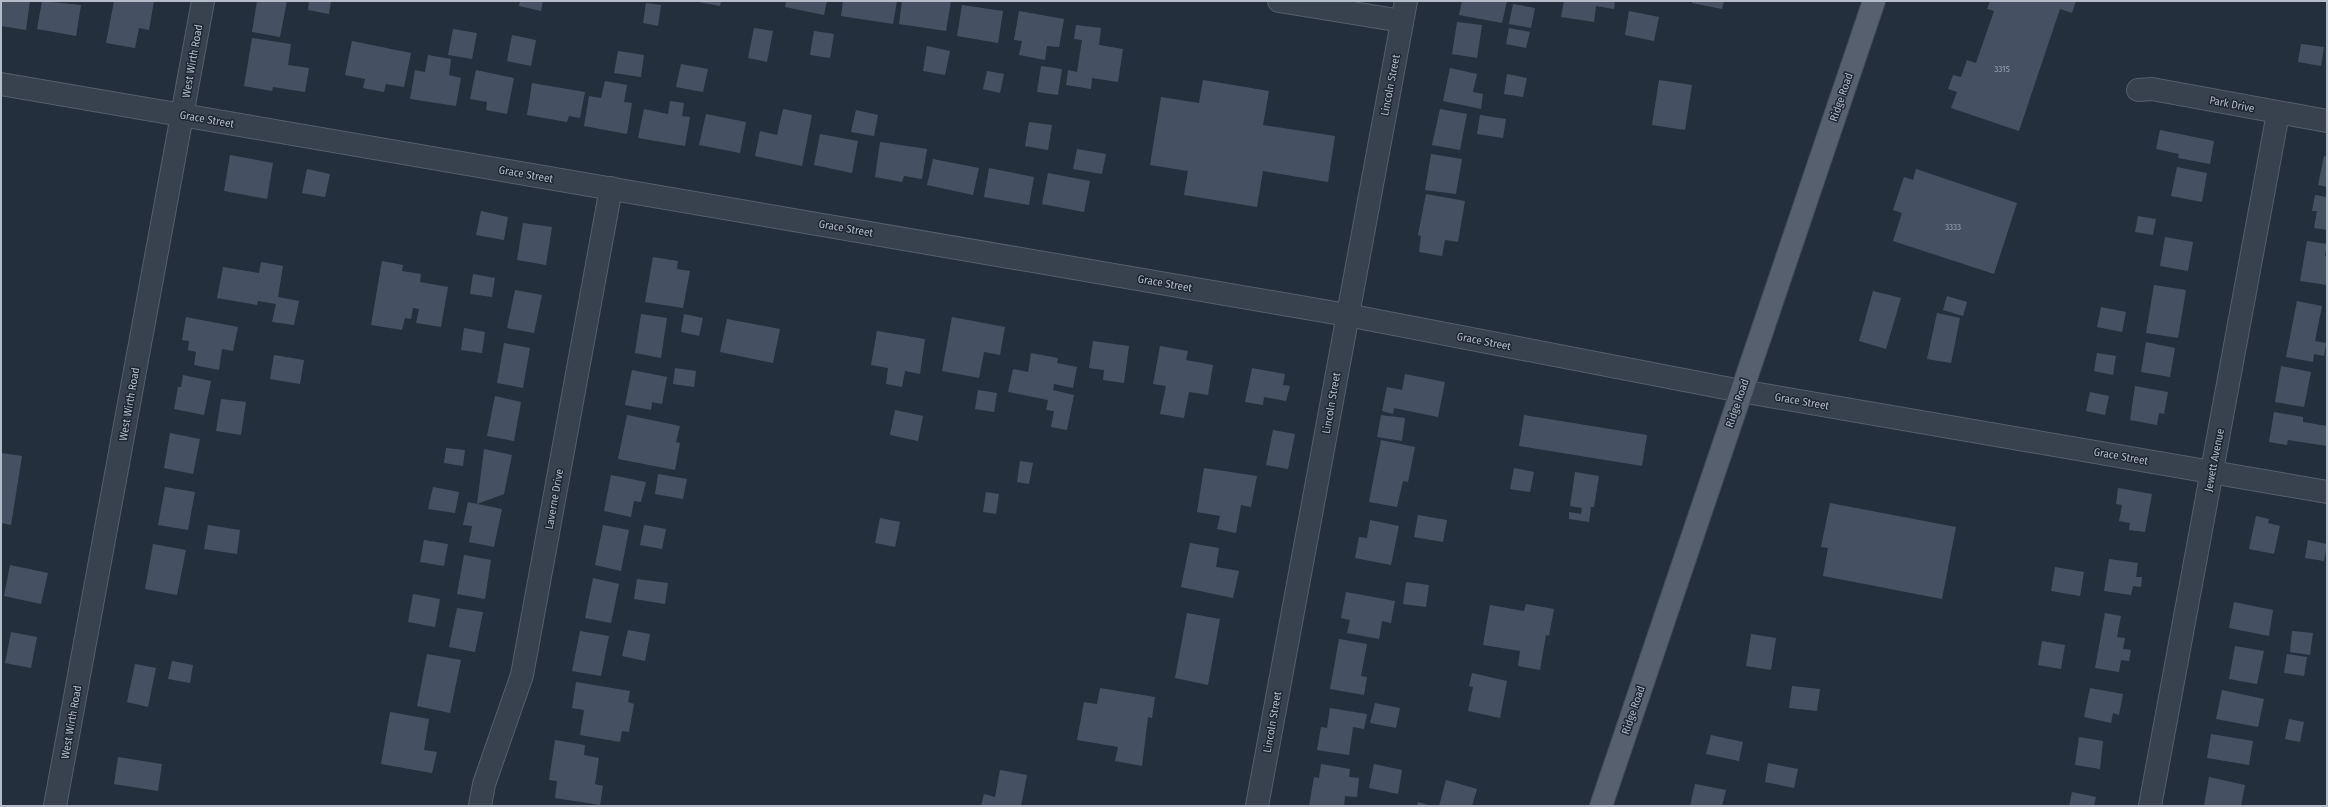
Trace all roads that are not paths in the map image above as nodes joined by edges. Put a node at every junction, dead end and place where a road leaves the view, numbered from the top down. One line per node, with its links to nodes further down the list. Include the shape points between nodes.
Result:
1 (203, 1): 8 (street, West Wirth Road)
2 (1279, 1): 4 (street)
3 (1874, 1): 12 (main road, Ridge Road)
4 (1404, 11): 11 (street, Lincoln Street)
5 (1, 84): 8 (street, Grace Street)
6 (2138, 90): 7 (street, Park Drive, via 2152,89)
7 (2278, 113): 9 (street, Park Drive); 13 (street, Jewett Avenue)
8 (183, 115): 10 (street, Grace Street); 15 (street, West Wirth Road)
9 (2327, 121)
10 (611, 188): 11 (street, Grace Street); 16 (street, Laverne Drive, via 522,675 484,784)
11 (1347, 315): 12 (street, Grace Street); 17 (street, Lincoln Street)
12 (1741, 391): 13 (street, Grace Street); 18 (main road, Ridge Road)
13 (2212, 472): 14 (street, Grace Street); 19 (street, Jewett Avenue)
14 (2327, 492)
15 (55, 806)
16 (480, 806)
17 (1257, 806)
18 (1601, 806)
19 (2150, 806)

